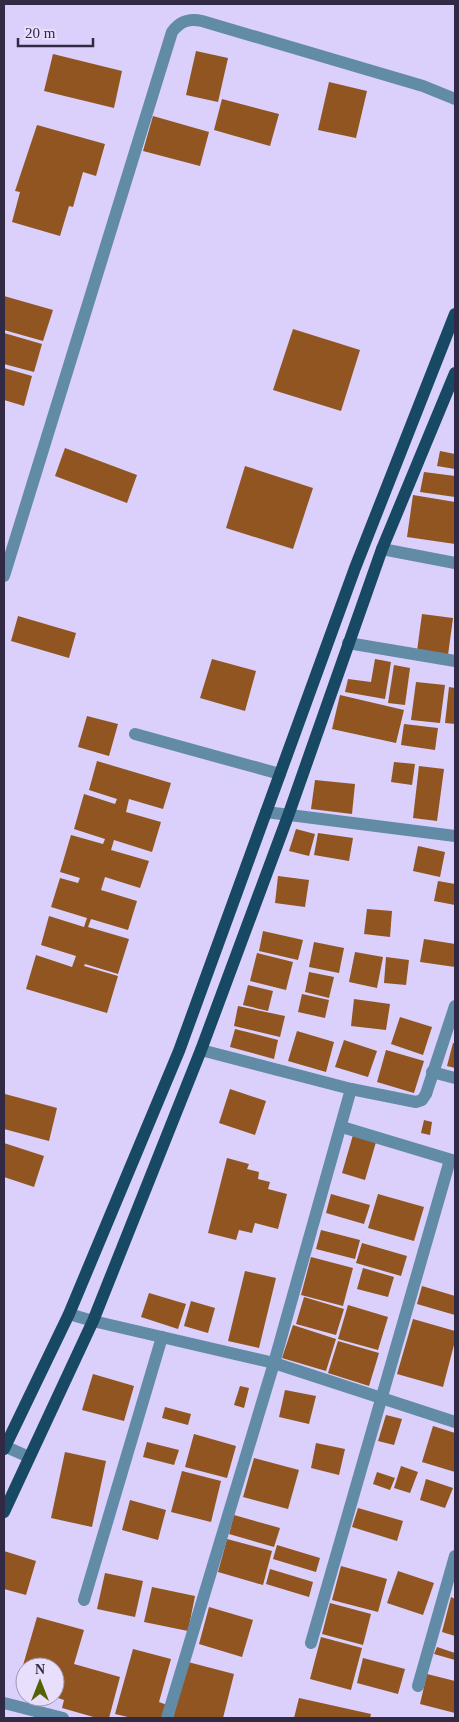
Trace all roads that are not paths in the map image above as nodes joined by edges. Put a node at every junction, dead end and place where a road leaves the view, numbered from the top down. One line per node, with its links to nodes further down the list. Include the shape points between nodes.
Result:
1 (455, 100): 6 (street, via 423,86 202,20 184,21 176,26)
2 (455, 314): 10 (main road, via 355,568)
3 (454, 378): 4 (main road)
4 (382, 549): 5 (street); 7 (main road)
5 (455, 563)
6 (4, 576)
7 (348, 643): 8 (street); 12 (main road)
8 (455, 661)
9 (135, 734): 10 (street)
10 (280, 774): 11 (main road)
11 (266, 812): 12 (street); 21 (main road, via 179,1052)
12 (288, 816): 13 (street); 15 (main road)
13 (455, 836)
14 (455, 1006): 16 (street)
15 (201, 1050): 18 (street); 22 (main road)
16 (432, 1072): 17 (street); 18 (street, via 426,1094 416,1102)
17 (455, 1078)
18 (351, 1089): 19 (street)
19 (342, 1127): 20 (street); 24 (street)
20 (453, 1160): 25 (street)
21 (69, 1314): 22 (street); 27 (main road)
22 (92, 1321): 23 (street); 28 (main road)
23 (162, 1338): 24 (street); 31 (street)
24 (274, 1363): 25 (street); 36 (street)
25 (381, 1397): 26 (street); 32 (street)
26 (455, 1422)
27 (4, 1447): 28 (street)
28 (29, 1457): 29 (main road)
29 (4, 1512)
30 (455, 1556): 33 (street)
31 (84, 1600)
32 (311, 1644)
33 (418, 1686)
34 (4, 1703): 35 (street)
35 (63, 1718)
36 (167, 1718)

